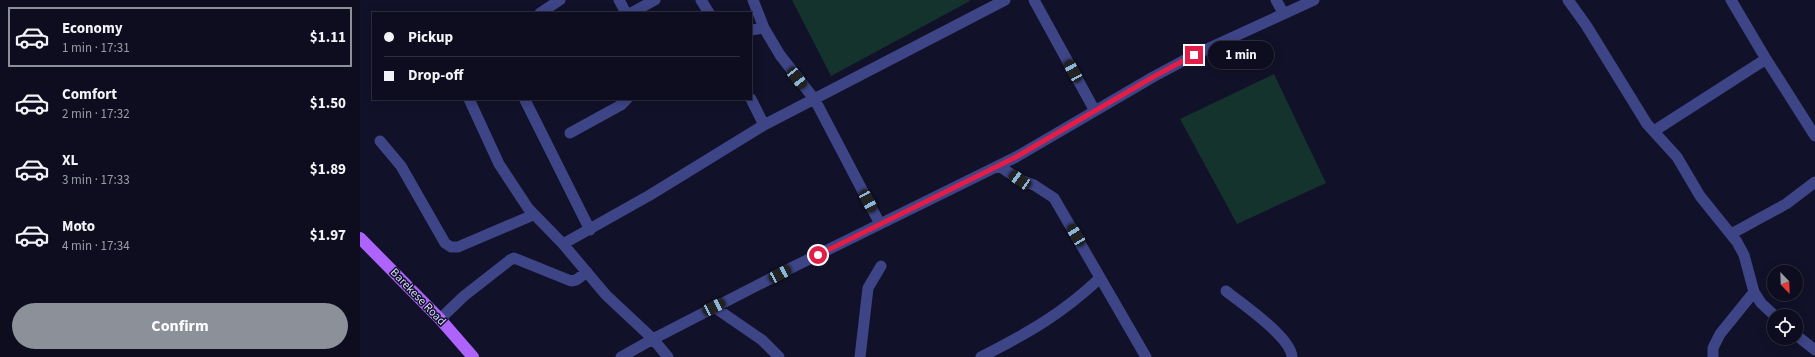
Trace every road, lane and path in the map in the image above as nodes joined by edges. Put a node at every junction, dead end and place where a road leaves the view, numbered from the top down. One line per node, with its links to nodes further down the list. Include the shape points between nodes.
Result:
1 (560, 0): 12 (street)
2 (618, 0): 13 (street)
3 (655, 0): 14 (street)
4 (701, 0): 15 (street)
5 (753, 0): 17 (street)
6 (1005, 0): 24 (street)
7 (1034, 0): 25 (street)
8 (1276, 0): 16 (street)
9 (1314, 0): 16 (street)
10 (1568, 0): 27 (street, via 1643,118)
11 (1731, 0): 19 (street)
12 (542, 12)
13 (625, 12)
14 (633, 12)
15 (708, 12)
16 (1284, 14): 25 (street, via 1194,55)
17 (764, 28): 18 (street); 24 (street, via 780,55)
18 (752, 30)
19 (1766, 60): 27 (street); 29 (street)
20 (469, 100): 33 (street, via 499,164)
21 (526, 100): 35 (street)
22 (626, 100): 28 (street)
23 (752, 100): 26 (street)
24 (815, 100): 26 (street); 34 (street)
25 (1095, 111): 31 (street)
26 (764, 125): 35 (street)
27 (1654, 131): 36 (street, via 1677,157 1700,196)
28 (570, 133)
29 (1815, 136)
30 (380, 141): 33 (street, via 401,166 445,243 451,247 458,247)
31 (999, 166): 34 (street); 41 (street, via 1054,198)
32 (1815, 182): 36 (street, via 1786,204)
33 (533, 215): 38 (street)
34 (880, 224): 44 (street)
35 (590, 230): 38 (street)
36 (1731, 234): 43 (street, via 1744,255)
37 (360, 238): 46 (main road, Barekese Road)
38 (564, 244): 40 (street)
39 (881, 266): 54 (street, via 868,288)
40 (587, 272): 46 (street, via 571,281 514,258 464,296); 47 (street, via 606,295)
41 (1100, 278): 55 (street, via 1079,298 1043,325); 56 (street)
42 (1226, 291): 57 (street, via 1279,334 1290,347)
43 (1754, 292): 45 (street); 58 (street, via 1720,334 1713,348)
44 (714, 307): 47 (street); 53 (street, via 762,340)
45 (1768, 309)
46 (440, 319): 50 (main road, Barekese Road)
47 (653, 339): 51 (street); 52 (street)
48 (1803, 341): 49 (street)
49 (1815, 350)
50 (473, 357)
51 (621, 357)
52 (668, 357)
53 (779, 357)
54 (860, 357)
55 (981, 357)
56 (1146, 357)
57 (1292, 357)
58 (1713, 357)

